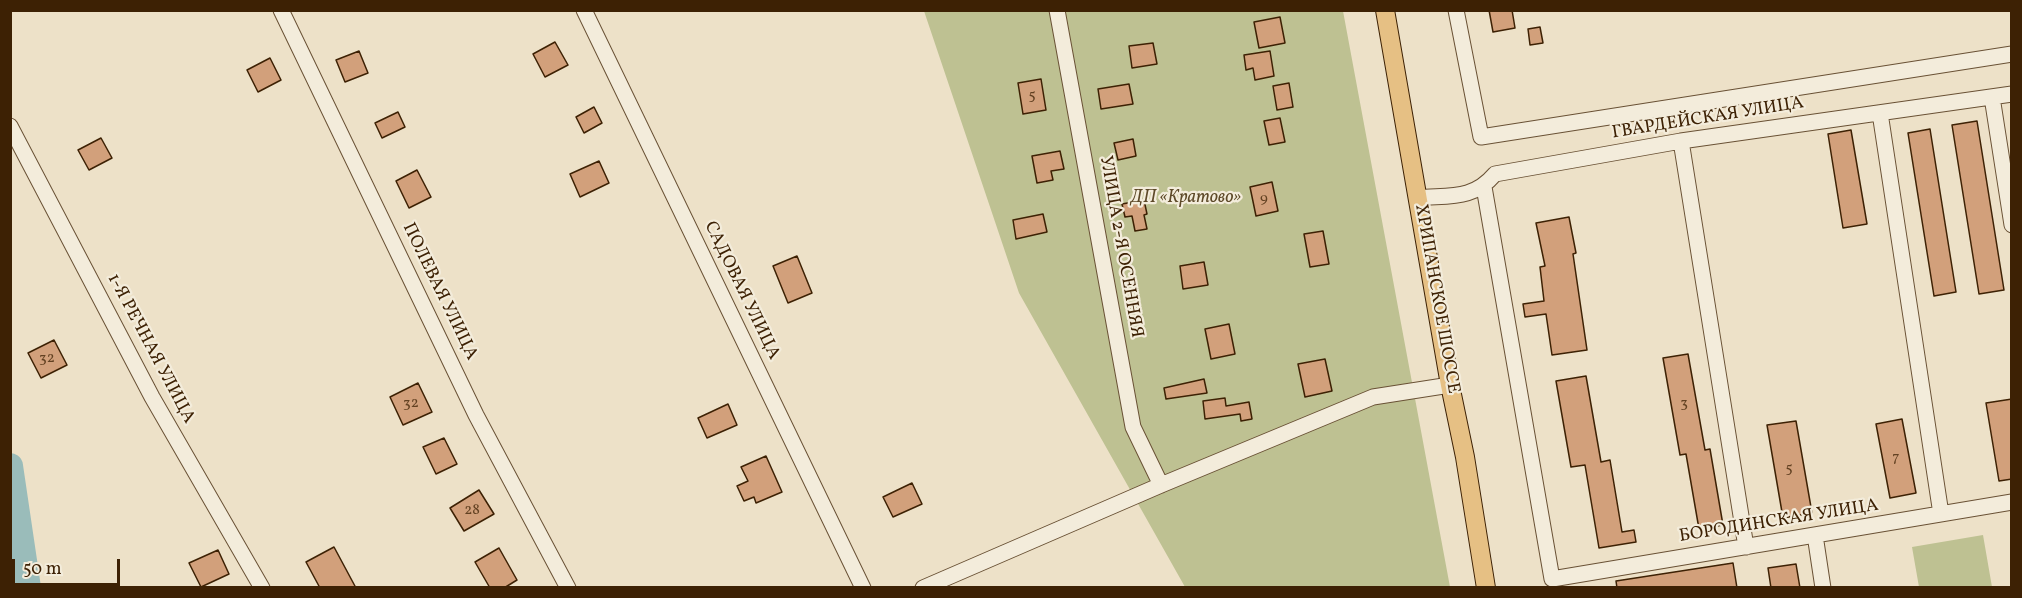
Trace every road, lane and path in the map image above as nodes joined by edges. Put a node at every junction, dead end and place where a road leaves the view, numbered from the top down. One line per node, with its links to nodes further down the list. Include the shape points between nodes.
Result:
1 (281, 10): 22 (street, ПОЛЕВАЯ УЛИЦА, via 476,415)
2 (584, 10): 23 (street, САДОВАЯ УЛИЦА)
3 (1057, 10): 16 (street, УЛИЦА 2-Я ОСЕННЯЯ, via 1133,427)
4 (1385, 10): 13 (main road, ХРИПАНСКОЕ ШОССЕ)
5 (1456, 10): 6 (street, via 1481,137)
6 (2012, 54)
7 (2012, 94): 8 (street, ГВАРДЕЙСКАЯ УЛИЦА)
8 (1992, 97): 9 (street, ГВАРДЕЙСКАЯ УЛИЦА); 14 (street)
9 (1880, 113): 11 (street, ГВАРДЕЙСКАЯ УЛИЦА); 18 (street)
10 (10, 126): 21 (street, 1-Я РЕЧНАЯ УЛИЦА, via 152,397)
11 (1681, 141): 12 (street, ГВАРДЕЙСКАЯ УЛИЦА, via 1495,174); 20 (street)
12 (1484, 186): 13 (street, ГВАРДЕЙСКАЯ УЛИЦА, via 1468,194); 20 (street, БОРОДИНСКАЯ УЛИЦА, via 1552,579)
13 (1418, 198): 15 (main road, ХРИПАНСКОЕ ШОССЕ)
14 (2012, 225)
15 (1450, 385): 16 (street, via 1372,397); 25 (main road, ХРИПАНСКОЕ ШОССЕ)
16 (1161, 485): 24 (street)
17 (2012, 502): 18 (street, БОРОДИНСКАЯ УЛИЦА)
18 (1941, 514): 19 (street, БОРОДИНСКАЯ УЛИЦА)
19 (1815, 535): 20 (street, БОРОДИНСКАЯ УЛИЦА); 26 (street)
20 (1746, 547)
21 (262, 588)
22 (568, 588)
23 (863, 588)
24 (923, 588)
25 (1486, 588)
26 (1822, 588)

